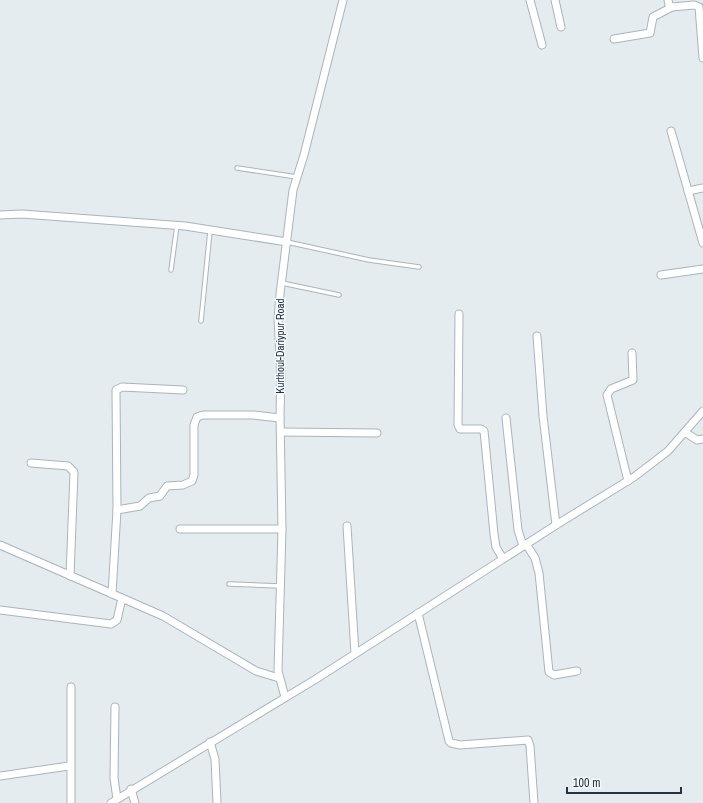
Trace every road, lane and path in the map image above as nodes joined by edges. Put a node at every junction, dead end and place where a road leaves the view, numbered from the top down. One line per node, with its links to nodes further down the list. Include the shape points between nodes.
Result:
1 (343, 0): 13 (street, Kurthoul-Dariypur Road)
2 (530, 0): 9 (street)
3 (555, 0): 7 (street)
4 (668, 0): 6 (street)
5 (700, 3): 6 (street); 10 (street)
6 (672, 7): 8 (street, via 653,17 650,33)
7 (561, 27)
8 (614, 39)
9 (542, 45)
10 (703, 58)
11 (671, 131): 15 (street)
12 (237, 168): 13 (lane)
13 (297, 177): 19 (street, Kurthoul-Dariypur Road)
14 (703, 188): 15 (street)
15 (688, 191): 20 (street)
16 (0, 215): 17 (street, via 22,214)
17 (177, 225): 18 (street); 23 (lane)
18 (210, 230): 19 (street); 28 (lane)
19 (286, 242): 21 (lane, via 369,260); 25 (street, Kurthoul-Dariypur Road)
20 (703, 243)
21 (419, 267)
22 (703, 269): 24 (street)
23 (171, 270)
24 (661, 275)
25 (281, 283): 26 (lane); 33 (street, Kurthoul-Dariypur Road, via 278,319 282,375)
26 (339, 295)
27 (459, 314): 48 (street, via 458,425 460,429 481,429 484,432 494,534 496,547)
28 (201, 321)
29 (537, 336): 42 (street, via 543,416)
30 (632, 353): 40 (street, via 633,380 611,388 607,395)
31 (183, 390): 41 (street, via 122,387 116,390)
32 (703, 411): 36 (street)
33 (280, 418): 35 (street, Kurthoul-Dariypur Road); 41 (street, via 253,415 196,417 192,481 183,485 167,486 161,496 149,498 140,506)
34 (506, 418): 47 (street, via 518,530)
35 (281, 432): 37 (street); 45 (street, Kurthoul-Dariypur Road)
36 (686, 432): 38 (street, via 697,440); 40 (street, via 650,466)
37 (377, 433)
38 (703, 439)
39 (31, 463): 49 (street, via 68,466 74,472)
40 (628, 481): 42 (street)
41 (117, 510): 52 (street)
42 (556, 525): 47 (street)
43 (347, 526): 56 (street)
44 (180, 529): 45 (street)
45 (282, 529): 51 (street, Kurthoul-Dariypur Road)
46 (0, 545): 49 (street)
47 (524, 545): 48 (street); 57 (street, via 536,562 539,573 549,672 557,675)
48 (503, 559): 55 (street)
49 (70, 576): 52 (street)
50 (229, 584): 51 (lane)
51 (282, 586): 58 (street, Kurthoul-Dariypur Road)
52 (112, 594): 53 (street)
53 (122, 598): 54 (street, via 115,622 108,624); 58 (street, via 181,625 256,671)
54 (0, 610)
55 (418, 613): 56 (street); 70 (street, via 449,741 460,745 528,740)
56 (355, 653): 60 (street)
57 (577, 671)
58 (279, 678): 60 (street, Kurthoul-Dariypur Road)
59 (71, 687): 63 (street)
60 (285, 697): 62 (street)
61 (115, 707): 66 (street)
62 (210, 742): 65 (street); 69 (street, via 215,759)
63 (70, 766): 64 (street); 67 (street)
64 (0, 776)
65 (131, 790): 66 (street); 68 (street)
66 (114, 801)
67 (71, 803)
68 (135, 803)
69 (218, 803)
70 (534, 803)

